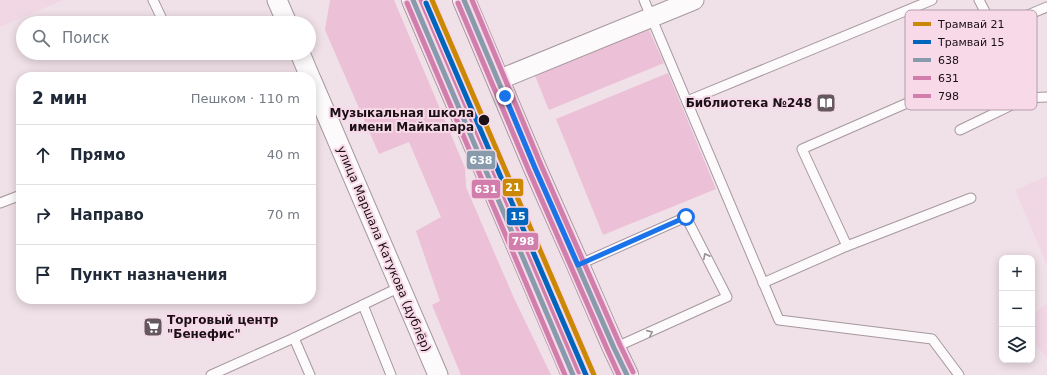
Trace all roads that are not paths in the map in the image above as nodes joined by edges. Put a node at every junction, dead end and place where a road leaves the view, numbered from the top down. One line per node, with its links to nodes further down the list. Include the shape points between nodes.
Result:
1 (154, 0): 14 (lane)
2 (277, 0): 15 (street)
3 (413, 0): 41 (main road)
4 (464, 0): 19 (main road)
5 (644, 0): 16 (lane)
6 (694, 0): 16 (street)
7 (932, 0): 10 (lane)
8 (979, 0): 11 (lane)
9 (1047, 7): 13 (lane)
10 (908, 10)
11 (984, 10)
12 (905, 11): 23 (lane)
13 (1037, 11)
14 (161, 16)
15 (284, 16)
16 (652, 17): 19 (street); 23 (lane)
17 (303, 60): 18 (street, улица Маршала Катукова (дублёр))
18 (307, 72)
19 (498, 80): 31 (main road)
20 (316, 93): 33 (street, улица Маршала Катукова (дублёр))
21 (1037, 97): 22 (lane)
22 (1047, 97)
23 (687, 101): 32 (lane)
24 (905, 104): 30 (lane, via 802,149)
25 (1001, 110): 26 (lane)
26 (960, 130)
27 (16, 197): 29 (lane)
28 (971, 198): 30 (lane)
29 (0, 203)
30 (847, 246): 32 (lane)
31 (578, 265): 36 (main road); 36 (lane, one-way to 31, via 727,297 686,217)
32 (763, 283): 43 (lane, via 779,320 932,339)
33 (400, 287): 34 (lane); 40 (street, улица Маршала Катукова (дублёр))
34 (363, 305): 35 (lane); 39 (lane)
35 (294, 338): 37 (lane); 38 (lane)
36 (614, 348): 42 (main road)
37 (211, 375)
38 (310, 375)
39 (391, 375)
40 (438, 375)
41 (573, 375)
42 (627, 375)
43 (959, 375)

